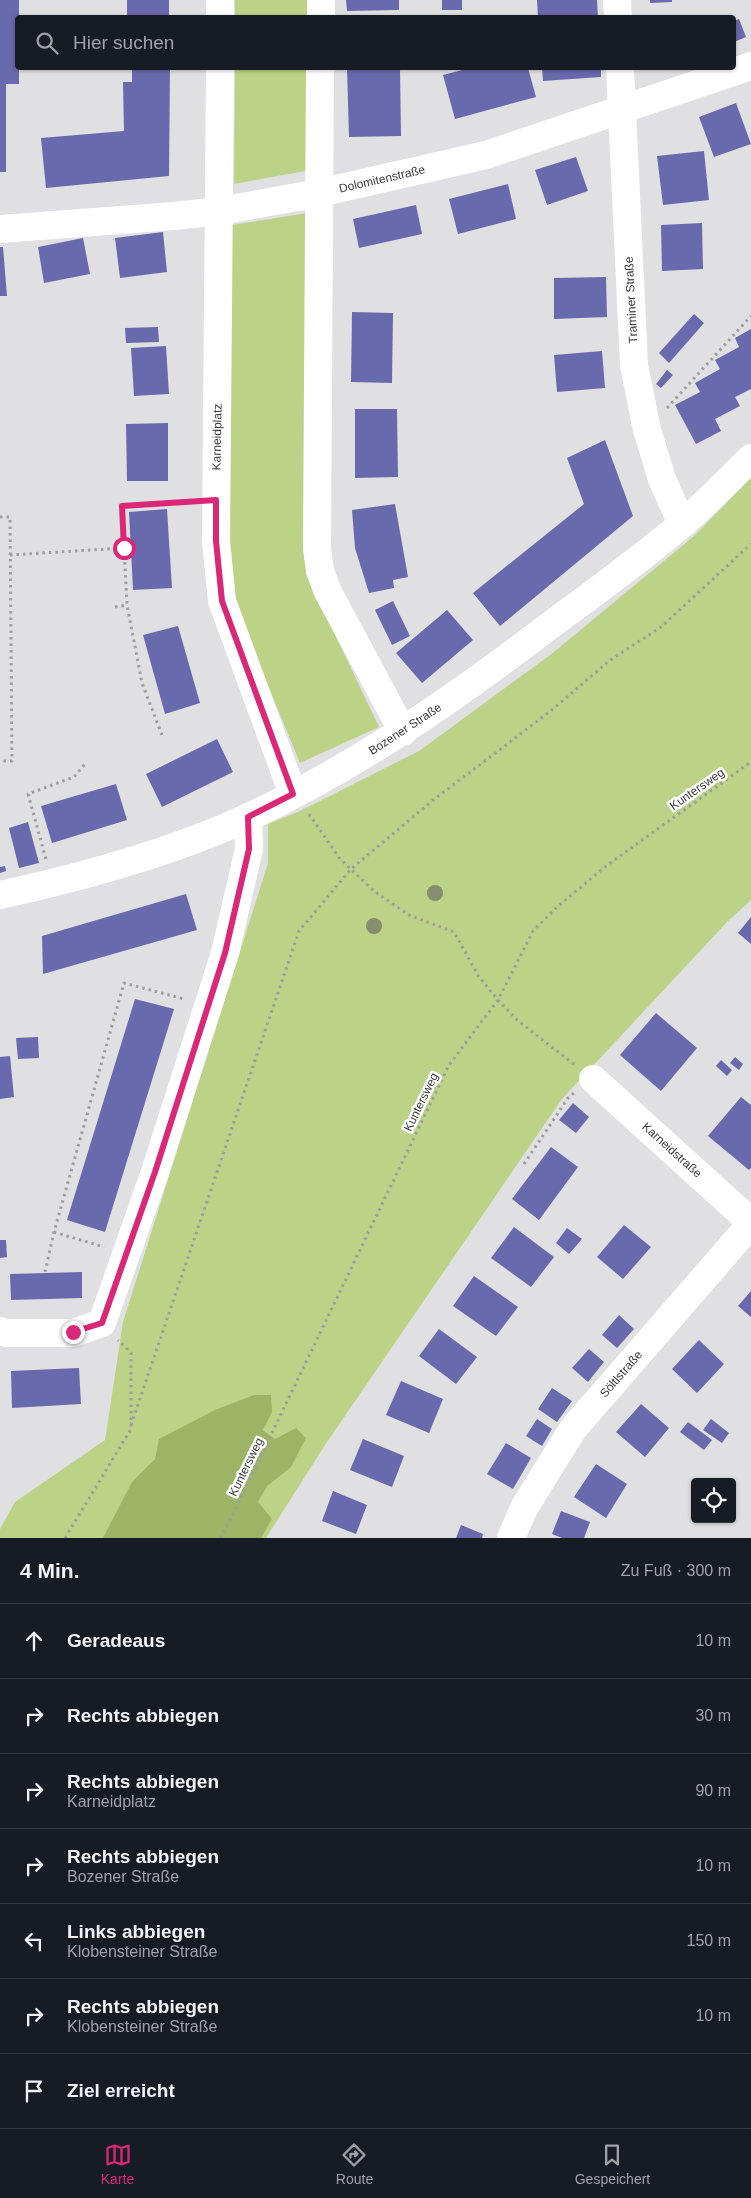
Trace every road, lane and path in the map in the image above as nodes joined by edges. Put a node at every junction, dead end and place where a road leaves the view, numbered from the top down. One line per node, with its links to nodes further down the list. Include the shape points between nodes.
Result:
1 (220, 0): 4 (street)
2 (321, 0): 5 (street)
3 (617, 0): 6 (street)
4 (220, 15)
5 (321, 15)
6 (618, 15)
7 (751, 66): 11 (street, Dolomitenstraße)
8 (220, 70): 13 (street, Karneidplatz)
9 (320, 70): 12 (street)
10 (620, 70): 11 (street, Traminer Straße)
11 (622, 108): 12 (street, Dolomitenstraße, via 486,155); 20 (street, Traminer Straße, via 634,365 647,430 662,479)
12 (319, 193): 13 (street, Dolomitenstraße); 26 (street, via 316,526 320,571 338,615)
13 (220, 211): 14 (street, Dolomitenstraße); 18 (street, Karneidplatz)
14 (0, 229)
15 (751, 316): 16 (path)
16 (666, 410)
17 (751, 458): 20 (street, Bozener Straße)
18 (216, 500): 22 (path, via 122,506); 31 (street, Karneidplatz, via 222,601)
19 (0, 517): 23 (path, via 10,517)
20 (682, 524): 26 (street, Bozener Straße, via 480,679)
21 (751, 544): 34 (path, via 661,627 609,661)
22 (124, 548): 23 (path); 24 (path)
23 (10, 555): 28 (path, via 12,761)
24 (127, 606): 25 (path); 27 (path, via 142,683)
25 (115, 607)
26 (403, 732): 31 (street, Bozener Straße)
27 (162, 735)
28 (0, 761)
29 (751, 762): 36 (path, Kuntersweg, via 606,866 556,908 534,930)
30 (85, 764): 33 (path, via 74,777 28,794)
31 (293, 794): 32 (street, Bozener Straße); 34 (path, via 340,859)
32 (248, 817): 35 (street, Bozener Straße, via 147,856); 37 (street, via 249,849 225,953)
33 (47, 862)
34 (351, 869): 36 (path, via 374,891 409,915 454,932 479,977); 46 (path, via 299,931)
35 (0, 895)
36 (498, 1000): 38 (path, via 517,1020); 48 (path, Kuntersweg, via 449,1065)
37 (208, 1005): 41 (path, via 124,983); 42 (street)
38 (593, 1079): 39 (path, via 568,1098); 40 (street, Karneidstraße)
39 (524, 1164)
40 (751, 1223): 49 (street, Söltlstraße, via 573,1429 524,1508)
41 (54, 1232): 42 (path); 43 (path)
42 (127, 1254): 44 (street)
43 (46, 1272)
44 (102, 1323): 45 (street, via 73,1332); 46 (path, via 131,1353)
45 (0, 1331)
46 (131, 1425): 47 (path)
47 (65, 1538)
48 (220, 1538)
49 (511, 1538)

